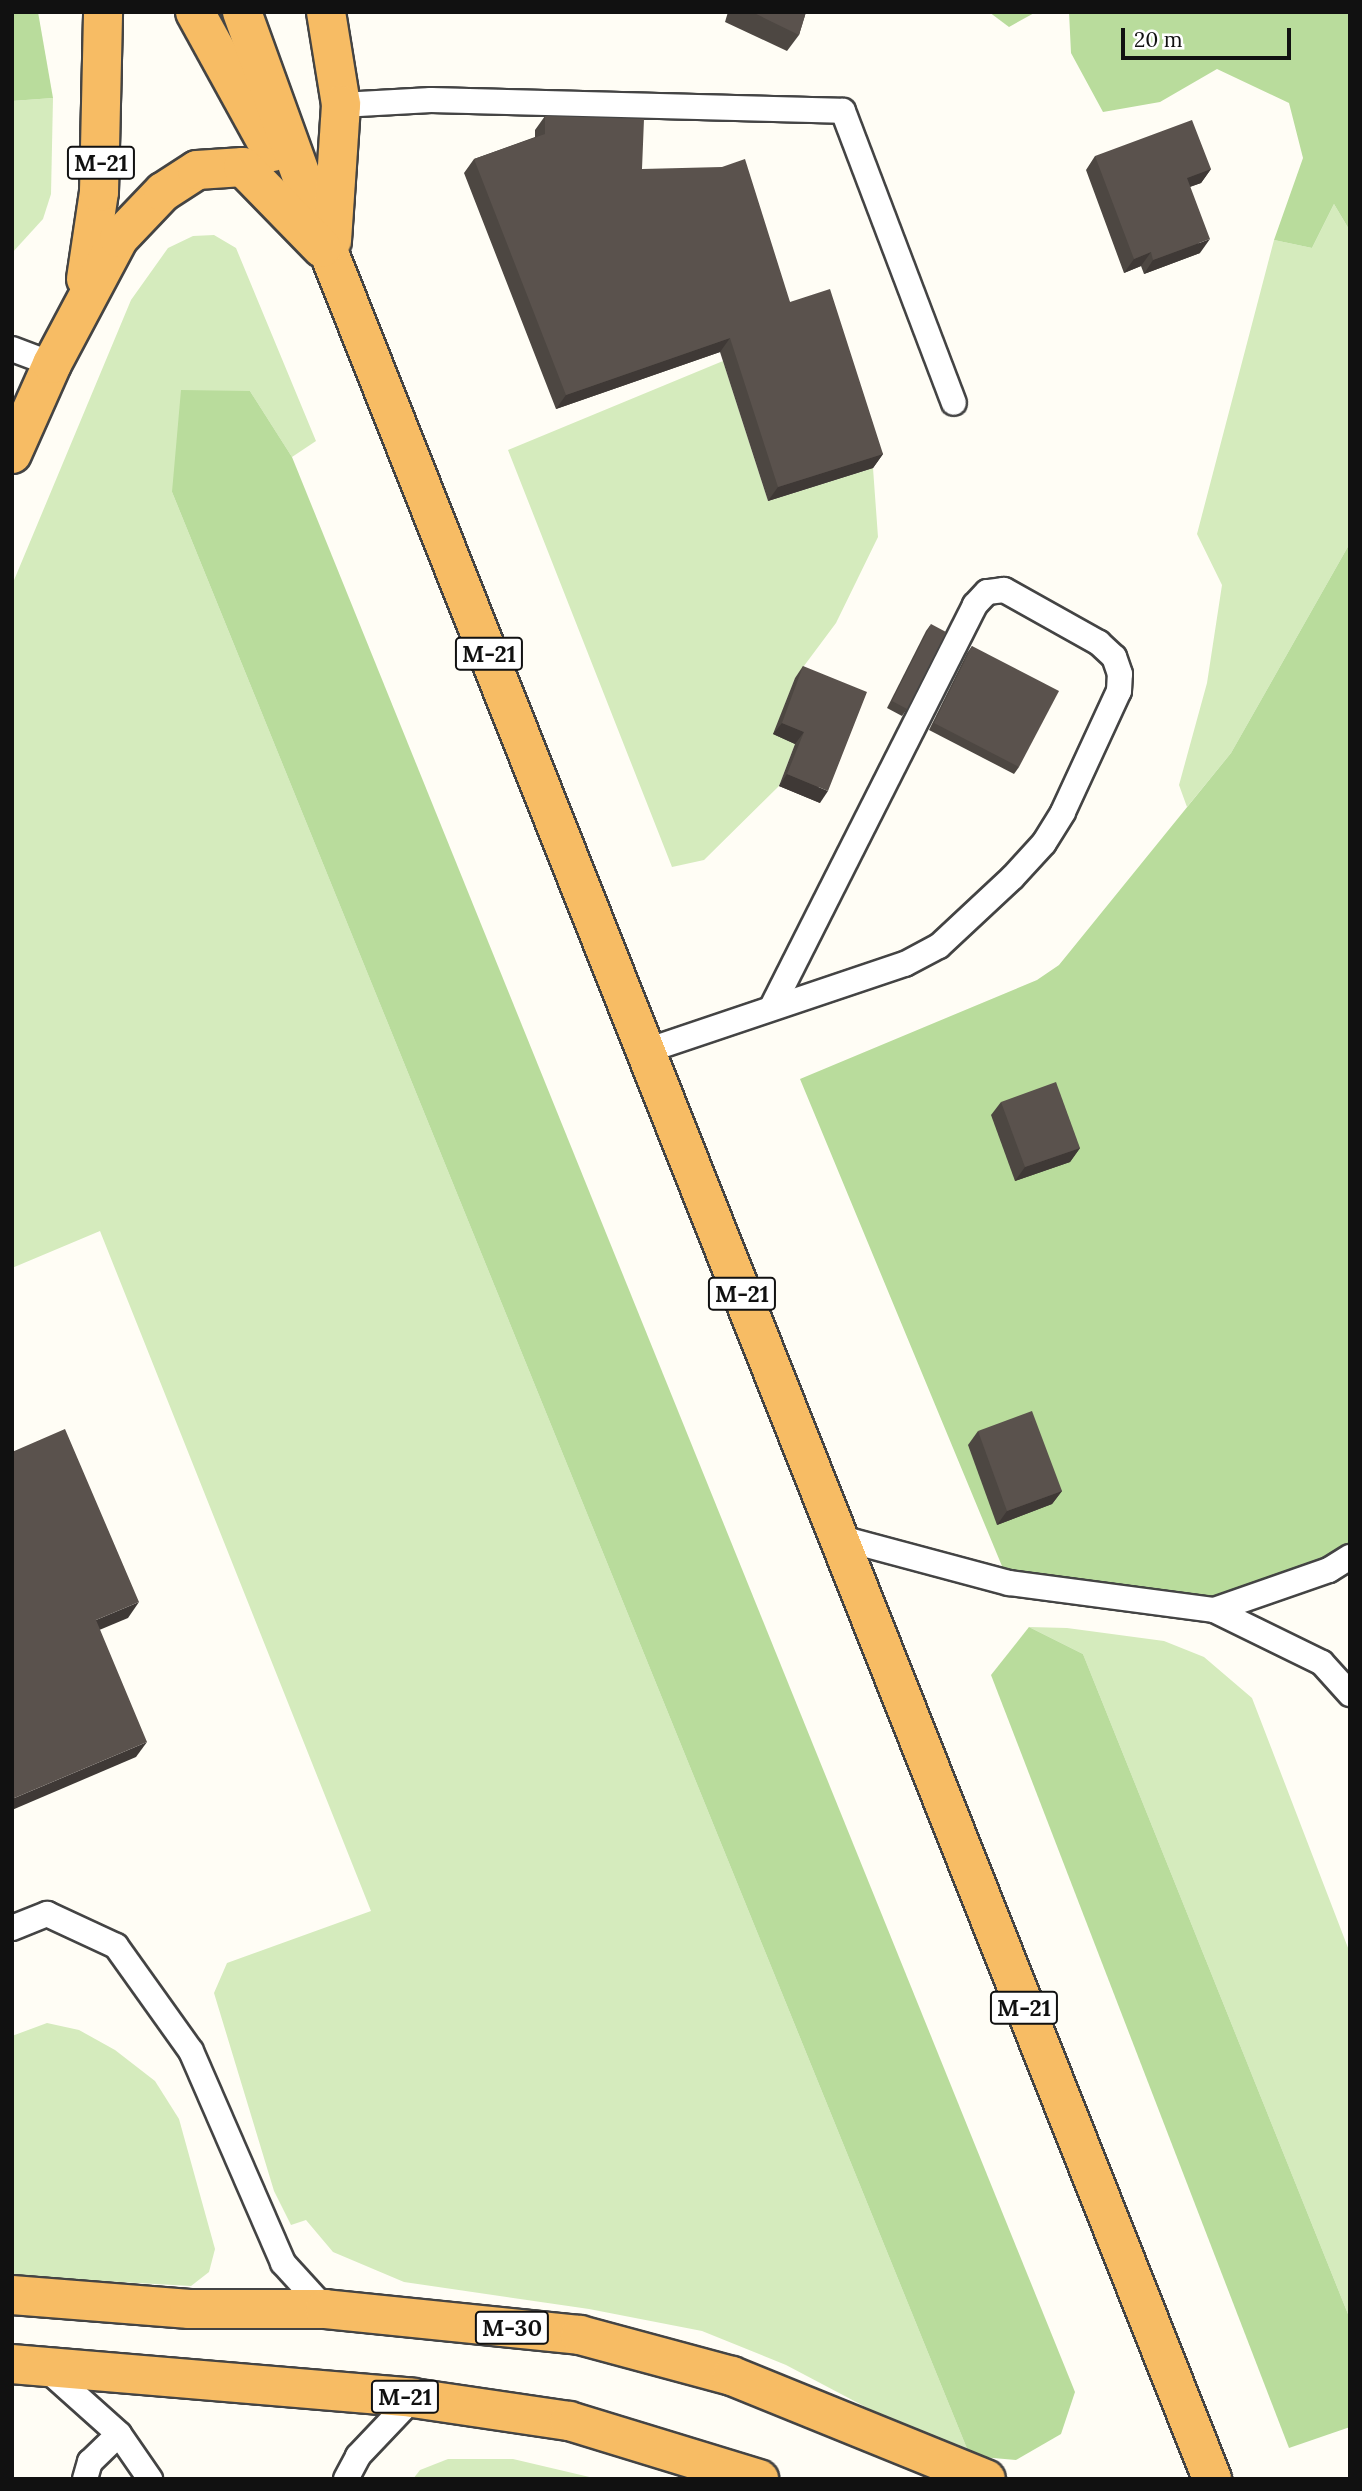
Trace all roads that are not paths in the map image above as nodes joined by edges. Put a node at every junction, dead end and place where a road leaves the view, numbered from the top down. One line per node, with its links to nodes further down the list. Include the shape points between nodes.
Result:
1 (103, 12): 8 (highway, М-21, via 99,192)
2 (195, 12): 7 (highway, М-21)
3 (242, 12): 7 (highway)
4 (326, 12): 6 (highway, М-21)
5 (346, 12): 6 (lane)
6 (341, 105): 7 (highway, М-21); 11 (lane, via 431,100 843,111)
7 (331, 258): 8 (highway, via 243,167 197,170 163,192 119,238); 15 (highway, М-21)
8 (81, 313): 10 (highway, М-21)
9 (12, 349): 10 (lane)
10 (52, 364): 12 (lane); 13 (highway, М-21)
11 (954, 403)
12 (12, 411)
13 (12, 454)
14 (772, 1007): 14 (lane, via 905,964 939,946 1012,878 1044,842 1080,779 1119,691 1114,657 1098,643 1004,590 988,592 975,605); 15 (lane)
15 (646, 1051): 16 (highway, М-21)
16 (837, 1538): 18 (lane, via 1009,1583); 31 (highway, М-21)
17 (1350, 1557): 18 (lane, via 1329,1570)
18 (1214, 1610): 19 (lane, via 1322,1664)
19 (1350, 1694)
20 (12, 1928): 22 (lane, via 47,1914 116,1946 191,2051 283,2263)
21 (12, 2295): 22 (highway, М-30, via 189,2309)
22 (324, 2309): 30 (highway, М-30, via 580,2335 732,2376)
23 (27, 2365): 24 (highway, М-21); 25 (lane)
24 (412, 2398): 28 (lane, via 358,2456); 29 (highway, М-21, via 569,2421)
25 (120, 2434): 26 (lane, via 90,2462); 27 (lane)
26 (85, 2479)
27 (150, 2479)
28 (346, 2479)
29 (759, 2479)
30 (986, 2479)
31 (1212, 2479)

